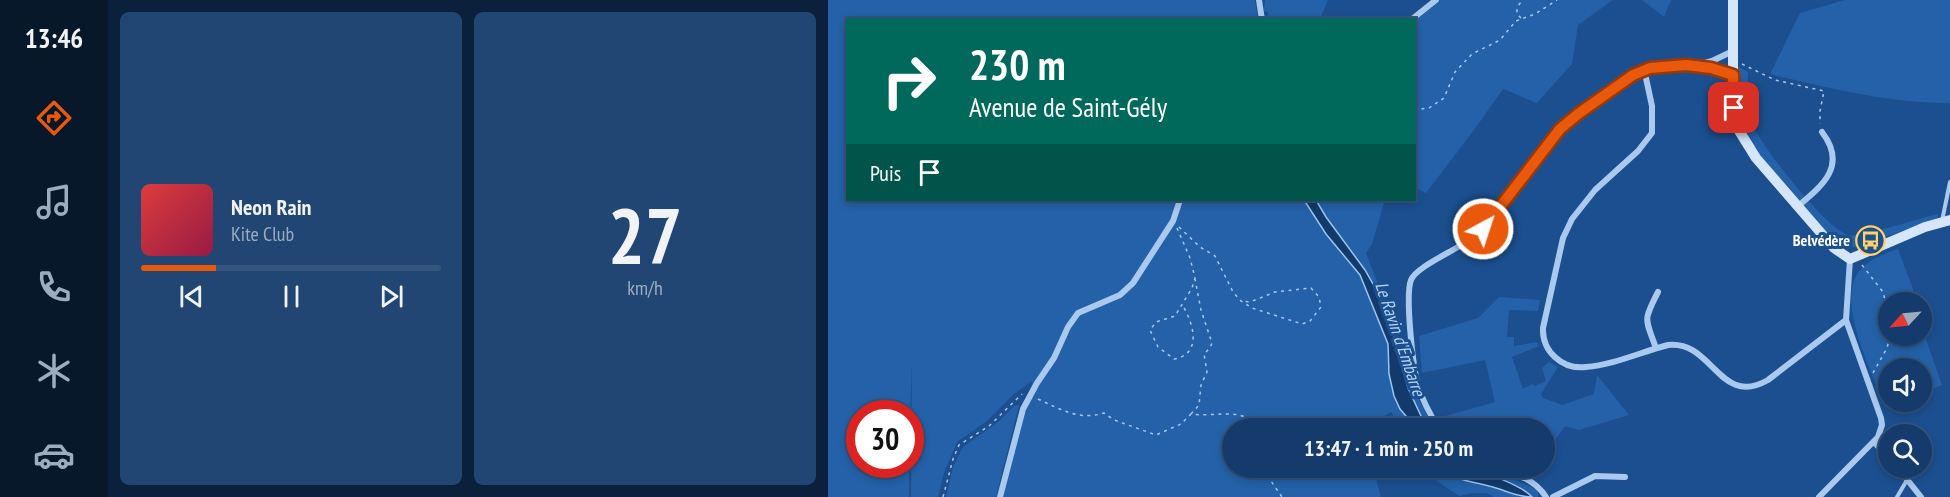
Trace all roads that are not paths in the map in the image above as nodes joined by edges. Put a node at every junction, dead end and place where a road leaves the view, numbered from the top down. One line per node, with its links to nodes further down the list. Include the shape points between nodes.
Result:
1 (1259, 0): 4 (street)
2 (1436, 0): 5 (street)
3 (1733, 0): 6 (street)
4 (1262, 18)
5 (1414, 18)
6 (1733, 56): 7 (street); 9 (street)
7 (1694, 66): 8 (street); 9 (street)
8 (1644, 69): 18 (street, via 1652,106 1652,134 1594,190 1572,219 1563,238 1543,335 1550,353 1562,362 1585,368); 19 (street, via 1569,121 1483,229 1411,280 1409,311 1416,378)
9 (1733, 75): 13 (street, via 1734,108 1741,136)
10 (1822, 132): 13 (street, via 1831,148 1831,173)
11 (1950, 182): 14 (lane)
12 (1180, 201): 25 (street, via 1173,221 1127,290 1075,316 1018,421)
13 (1797, 207): 15 (street, via 1834,248)
14 (1946, 221): 15 (street)
15 (1853, 258): 17 (street)
16 (1658, 292): 18 (street, via 1646,320)
17 (1846, 320): 18 (street, via 1757,387 1738,387 1727,382 1687,347); 20 (street, via 1881,418)
18 (1656, 348)
19 (1433, 418)
20 (1874, 442): 21 (street); 28 (street)
21 (1878, 446)
22 (1626, 477): 27 (street, via 1595,476)
23 (1525, 478): 26 (street)
24 (1907, 480): 29 (lane); 30 (street)
25 (1000, 497)
26 (1546, 497)
27 (1553, 497)
28 (1819, 497)
29 (1897, 497)
30 (1921, 497)

